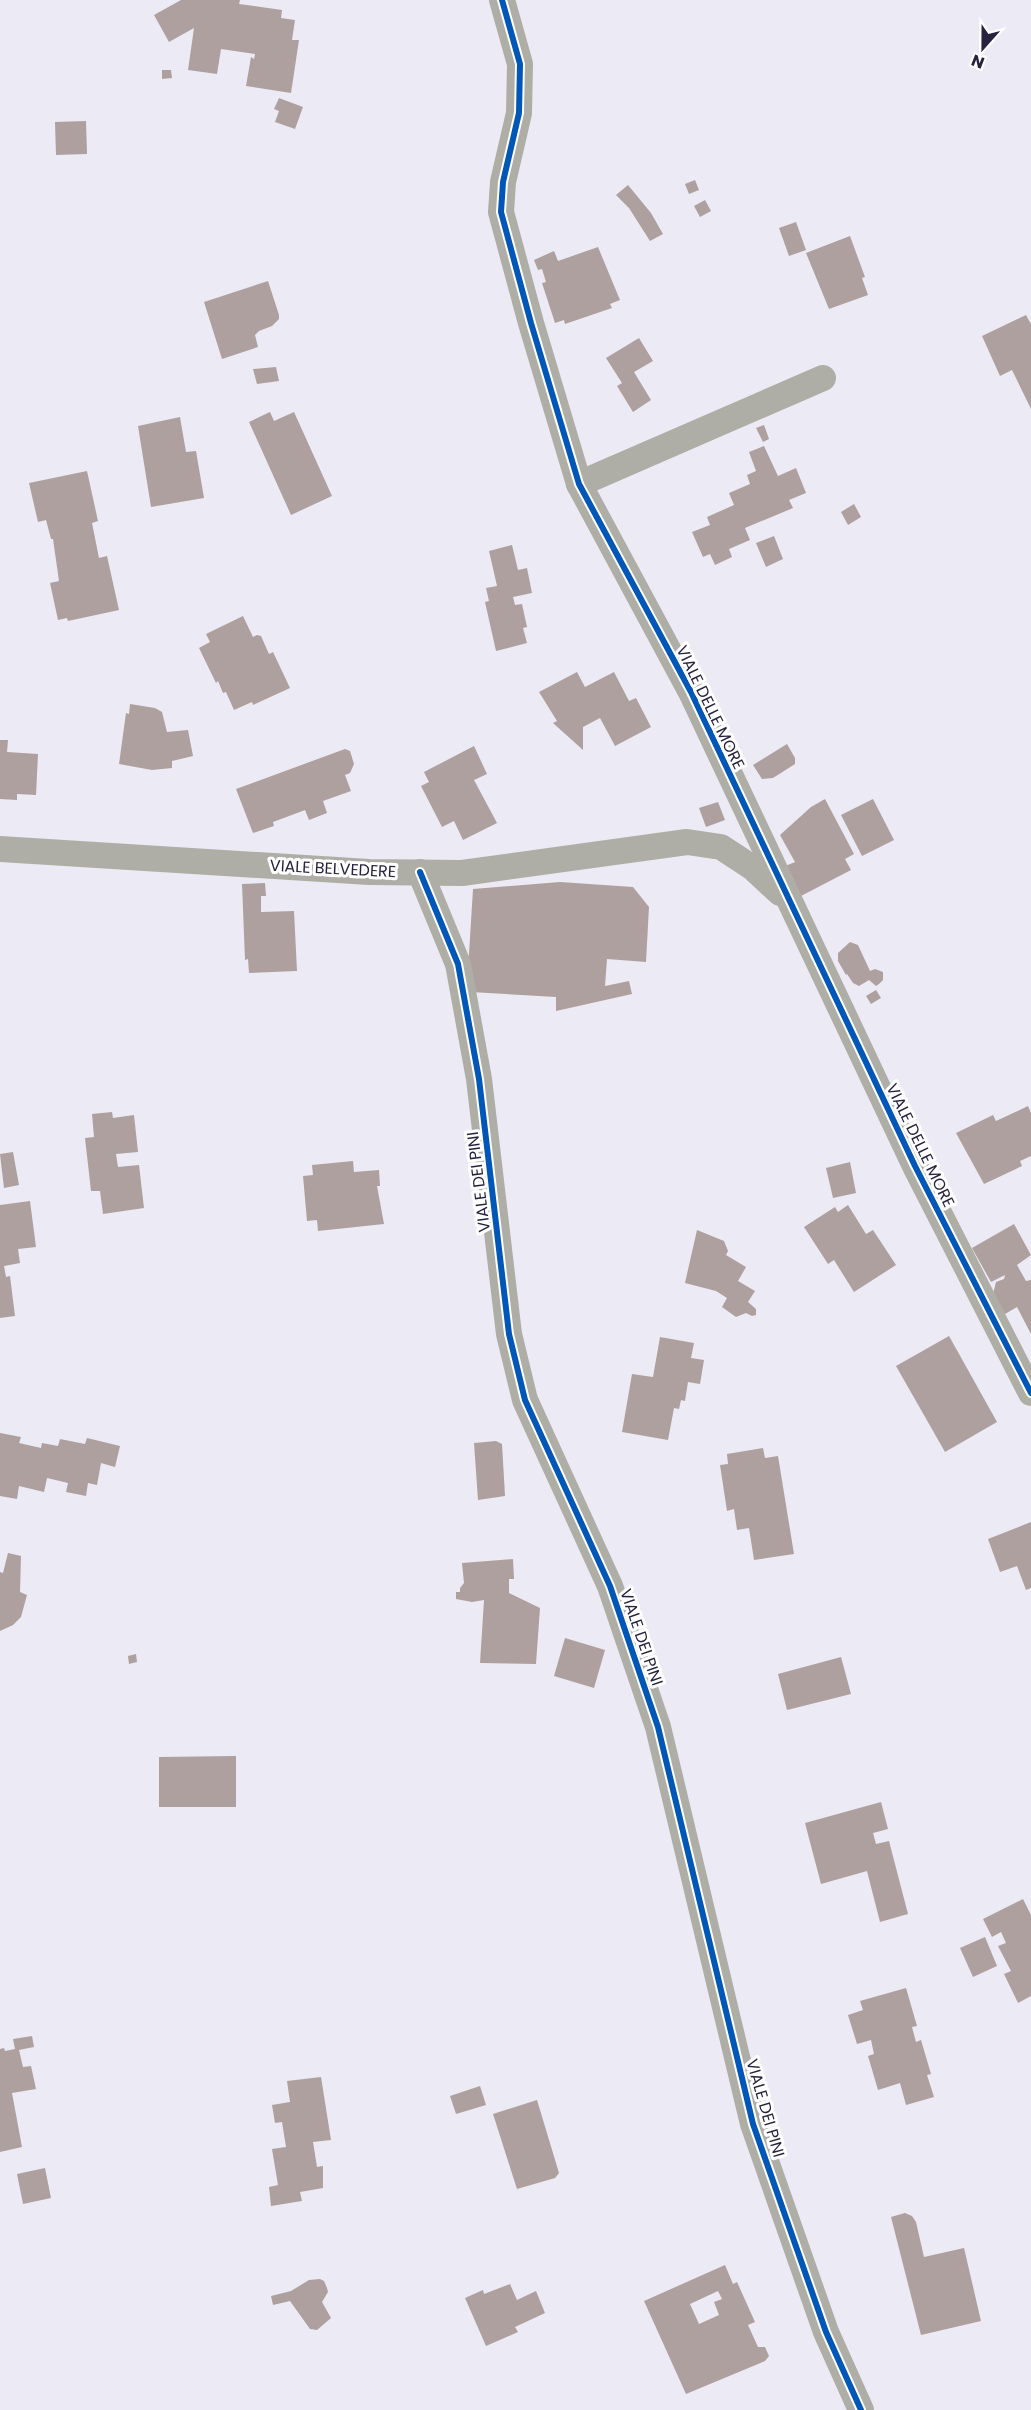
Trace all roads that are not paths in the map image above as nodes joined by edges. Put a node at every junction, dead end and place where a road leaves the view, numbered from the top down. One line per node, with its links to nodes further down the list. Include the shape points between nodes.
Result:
1 (502, 0): 3 (street, VIALE DELLE MORE, via 520,64 519,113 503,182 501,212)
2 (823, 378): 3 (street)
3 (579, 484): 6 (street, VIALE DELLE MORE, via 691,692)
4 (0, 849): 5 (street, VIALE BELVEDERE)
5 (420, 872): 6 (street, VIALE BELVEDERE, via 481,871 687,842 721,847 753,868); 8 (street, VIALE DEI PINI, via 458,964 479,1079 509,1334 525,1400 610,1586 658,1727 753,2124 826,2332)
6 (790, 901): 7 (street, VIALE DELLE MORE, via 915,1166)
7 (1031, 1393)
8 (861, 2410)

